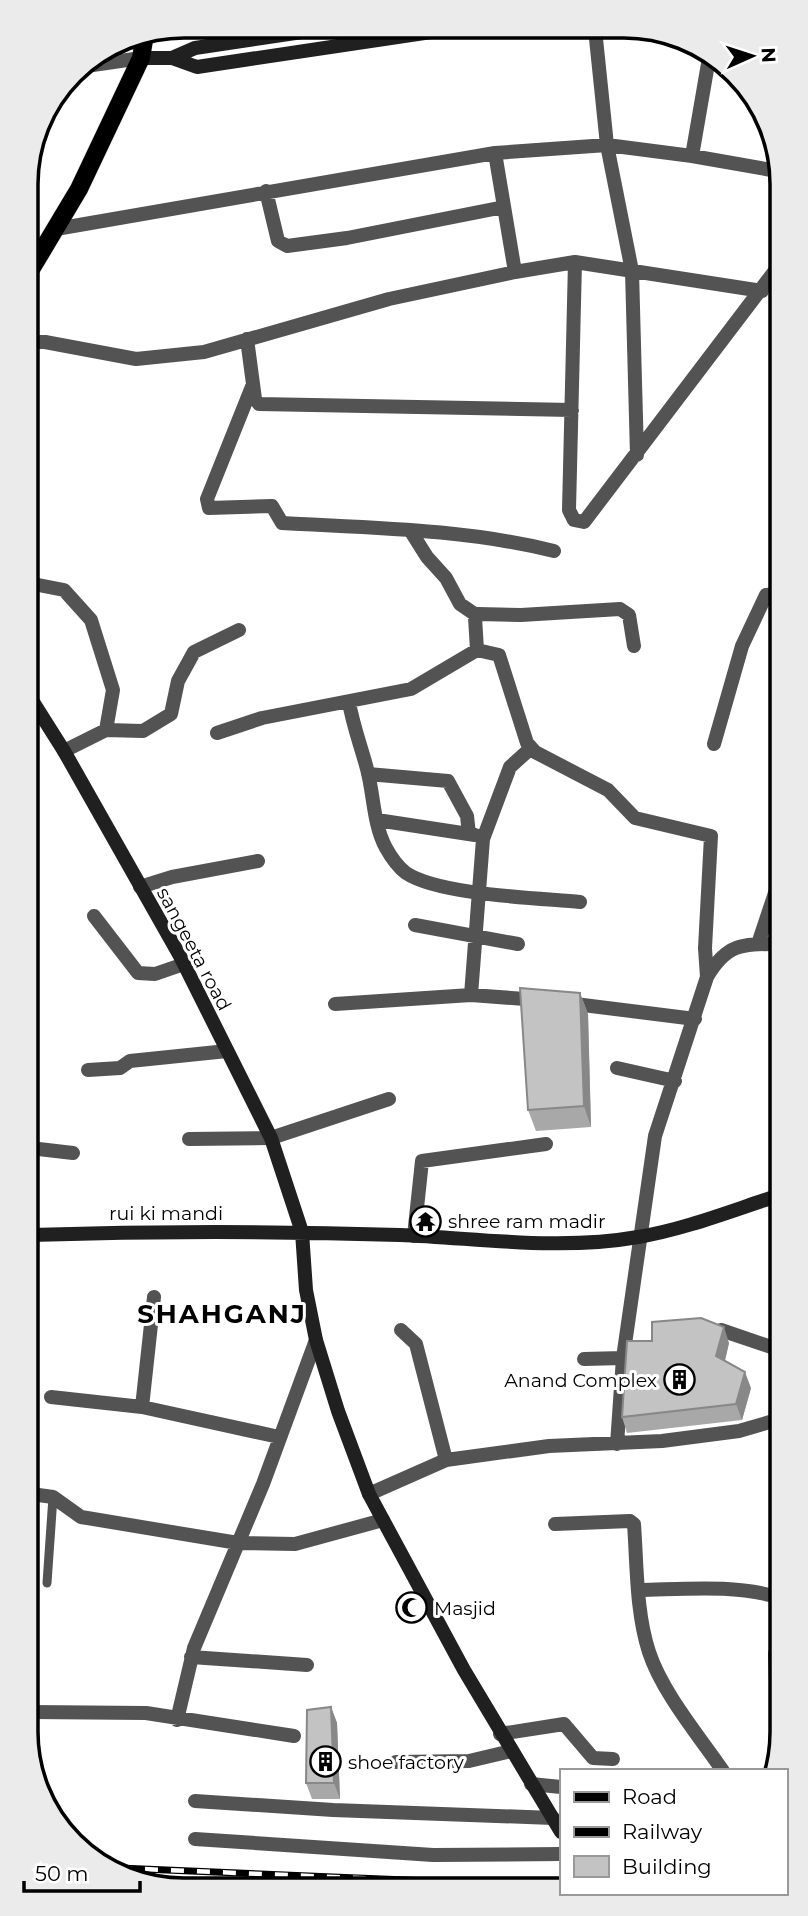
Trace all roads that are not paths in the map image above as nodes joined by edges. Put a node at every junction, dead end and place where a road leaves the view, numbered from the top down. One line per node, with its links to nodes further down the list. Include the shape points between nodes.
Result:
1 (262, 38): 6 (main road, via 195,48)
2 (391, 38): 6 (main road, via 197,67)
3 (596, 38): 9 (street)
4 (143, 45): 5 (main road)
5 (141, 58): 6 (main road); 7 (street); 15 (main road)
6 (172, 58)
7 (102, 64)
8 (708, 66): 11 (street)
9 (607, 145): 10 (street); 11 (street); 18 (street)
10 (495, 153): 13 (street); 14 (street)
11 (692, 156): 12 (street)
12 (768, 170)
13 (266, 191): 14 (street, via 278,241 287,246); 15 (street)
14 (504, 207): 19 (street)
15 (56, 229): 16 (main road)
16 (39, 257)
17 (575, 262): 18 (street); 19 (street); 25 (street)
18 (632, 271): 21 (street); 26 (street)
19 (515, 272): 22 (street, via 389,299)
20 (770, 278): 21 (street)
21 (762, 290): 26 (street, via 672,403)
22 (247, 339): 23 (street, via 204,352 153,359); 24 (street)
23 (39, 344)
24 (253, 384): 25 (street, via 259,404); 27 (street, via 207,499 209,508 272,506 282,523)
25 (572, 410): 26 (street, via 569,510 574,520 587,521)
26 (637, 455)
27 (410, 530): 28 (street, via 517,542); 31 (street, via 460,604)
28 (554, 551)
29 (39, 585): 37 (street, via 64,590 91,620 113,690)
30 (770, 593): 39 (street, via 742,646)
31 (476, 615): 33 (street, via 620,609 629,615); 34 (street)
32 (239, 630): 37 (street, via 194,652 178,681 171,714 144,731)
33 (634, 646)
34 (477, 650): 35 (street, via 411,689); 40 (street, via 499,654)
35 (349, 702): 38 (street, via 262,718); 42 (street)
36 (39, 711): 41 (main road, sangeeta road)
37 (106, 730): 41 (street)
38 (217, 733)
39 (715, 744)
40 (531, 748): 45 (street, via 510,767); 58 (street, via 608,790 635,818 711,835 705,948)
41 (64, 751): 47 (main road, sangeeta road)
42 (368, 774): 43 (street); 44 (street, via 448,781 467,816)
43 (376, 820): 44 (street); 48 (street, via 386,847 405,872 431,883)
44 (469, 834): 45 (street)
45 (484, 835): 48 (street)
46 (258, 861): 47 (street)
47 (140, 887): 57 (main road, sangeeta road)
48 (478, 892): 49 (street); 53 (street)
49 (580, 902)
50 (770, 909): 55 (street)
51 (94, 916): 57 (street, via 138,973 155,974)
52 (415, 925): 53 (street)
53 (475, 936): 54 (street); 59 (street)
54 (518, 944)
55 (758, 944): 56 (street); 58 (street, via 726,952)
56 (770, 944)
57 (184, 964): 62 (main road, sangeeta road)
58 (708, 977): 61 (street)
59 (471, 995): 60 (street); 61 (street)
60 (335, 1004)
61 (695, 1019): 65 (street)
62 (227, 1051): 64 (street); 67 (main road, sangeeta road)
63 (617, 1068): 65 (street)
64 (88, 1070)
65 (675, 1081): 76 (street, via 656,1136)
66 (389, 1099): 67 (street)
67 (271, 1138): 68 (street); 73 (main road, sangeeta road)
68 (189, 1139)
69 (546, 1144): 75 (street, via 422,1161)
70 (38, 1149): 71 (street)
71 (72, 1153)
72 (769, 1198): 76 (main road, rui ki mandi)
73 (302, 1232): 74 (main road, rui ki mandi); 75 (main road, rui ki mandi); 80 (main road, sangeeta road)
74 (38, 1235)
75 (414, 1236): 76 (main road, rui ki mandi, via 518,1243)
76 (639, 1237): 82 (street)
77 (155, 1297): 85 (street)
78 (401, 1330): 89 (street, via 415,1344)
79 (721, 1330): 81 (street)
80 (316, 1340): 87 (street); 90 (main road, sangeeta road)
81 (769, 1346)
82 (623, 1358): 83 (street); 88 (street)
83 (584, 1359)
84 (51, 1397): 85 (street)
85 (142, 1407): 87 (street)
86 (769, 1422): 88 (street, via 739,1431)
87 (279, 1437): 95 (street)
88 (617, 1444): 89 (street, via 550,1446)
89 (446, 1460): 90 (street)
90 (369, 1494): 93 (main road, sangeeta road)
91 (38, 1495): 92 (street)
92 (53, 1497): 95 (street, via 81,1517); 96 (lane)
93 (383, 1520): 95 (street, via 295,1544); 103 (main road, sangeeta road)
94 (555, 1524): 97 (street, via 632,1521)
95 (238, 1543): 99 (street)
96 (47, 1583)
97 (639, 1590): 98 (street, via 736,1588); 108 (street, via 652,1660)
98 (769, 1594)
99 (191, 1657): 100 (street); 102 (street)
100 (307, 1665)
101 (38, 1712): 102 (street, via 105,1711)
102 (177, 1720): 104 (street)
103 (500, 1734): 105 (main road, sangeeta road); 106 (street, via 564,1724 593,1758)
104 (294, 1736)
105 (511, 1751): 107 (street, via 469,1761); 109 (main road, sangeeta road)
106 (613, 1759)
107 (396, 1762)
108 (722, 1769)
109 (531, 1784): 110 (street); 112 (main road, sangeeta road)
110 (560, 1787)
111 (195, 1801): 112 (street)
112 (553, 1818): 113 (main road, sangeeta road)
113 (560, 1830)
114 (195, 1839): 115 (street, via 433,1855)
115 (560, 1854)

